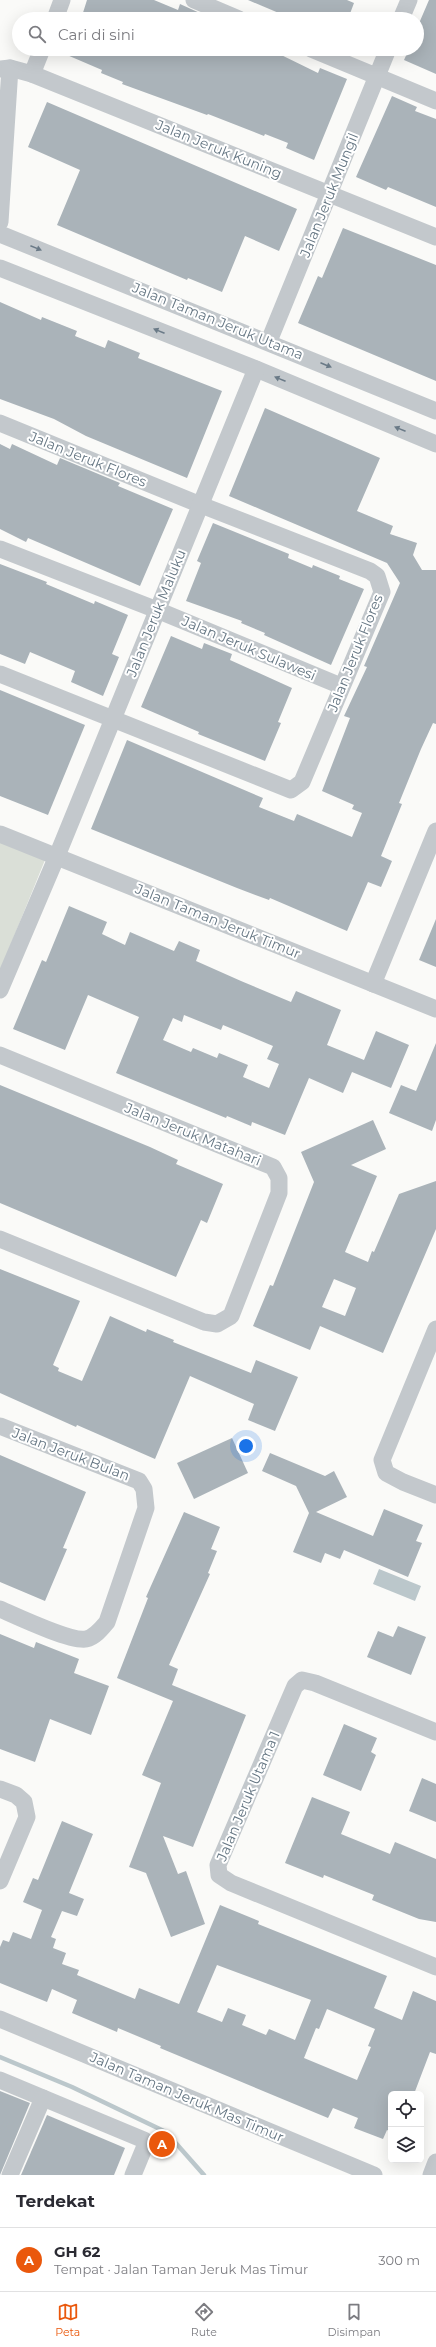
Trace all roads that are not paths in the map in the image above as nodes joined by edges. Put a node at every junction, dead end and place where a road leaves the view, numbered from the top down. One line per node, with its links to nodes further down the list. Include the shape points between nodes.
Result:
1 (62, 0): 4 (street)
2 (194, 0): 5 (street)
3 (409, 0): 6 (street)
4 (58, 12)
5 (222, 12)
6 (404, 12)
7 (39, 56): 11 (street)
8 (328, 56): 12 (street)
9 (385, 56): 12 (street, Jalan Jeruk Mungil)
10 (5, 68): 11 (street, Jalan Jeruk Kuning); 15 (street)
11 (32, 74): 14 (street, Jalan Jeruk Kuning)
12 (377, 76): 13 (street); 14 (street, Jalan Jeruk Mungil)
13 (436, 101)
14 (329, 194): 17 (street, Jalan Jeruk Kuning); 19 (street, Jalan Jeruk Mungil)
15 (0, 222)
16 (0, 234): 19 (street, Jalan Taman Jeruk Utama, one-way to 19)
17 (436, 237)
18 (0, 268): 20 (street, one-way to 18)
19 (269, 341): 21 (street, Jalan Taman Jeruk Utama, one-way to 21)
20 (256, 369): 23 (street, one-way to 20); 24 (street, Jalan Jeruk Maluku)
21 (436, 411)
22 (0, 423): 24 (street, Jalan Jeruk Flores)
23 (436, 444)
24 (201, 505): 26 (street, Jalan Jeruk Maluku); 28 (street, Jalan Jeruk Flores, via 370,571 377,576 382,592)
25 (0, 549): 26 (street, Jalan Jeruk Sulawesi)
26 (157, 610): 28 (street, Jalan Jeruk Sulawesi); 29 (street, Jalan Jeruk Maluku)
27 (0, 674): 29 (street, Jalan Jeruk Flores)
28 (341, 686): 29 (street, Jalan Jeruk Flores, via 302,782 291,790)
29 (112, 719): 32 (street, Jalan Jeruk Maluku)
30 (436, 831): 33 (street)
31 (0, 834): 32 (street, Jalan Taman Jeruk Timur)
32 (57, 856): 33 (street, Jalan Taman Jeruk Timur); 34 (street)
33 (373, 984): 35 (street, Jalan Taman Jeruk Timur)
34 (0, 990)
35 (436, 1009)
36 (0, 1055): 37 (street, Jalan Jeruk Matahari, via 273,1167 279,1178 279,1193 231,1316 217,1324 204,1322)
37 (0, 1239)
38 (436, 1329): 40 (street, via 382,1460 386,1473)
39 (0, 1426): 41 (street, Jalan Jeruk Bulan, via 139,1481 144,1488 146,1508 107,1622 99,1632 86,1639 71,1637)
40 (436, 1495)
41 (0, 1609)
42 (436, 1732): 45 (street, Jalan Jeruk Utama 1, via 302,1680 295,1686 218,1865 219,1875 231,1883)
43 (0, 1789): 44 (street, via 24,1802 27,1817)
44 (0, 1881)
45 (436, 1967)
46 (0, 2019): 52 (street, Jalan Taman Jeruk Mas Timur)
47 (0, 2080): 48 (street)
48 (43, 2098): 50 (street); 51 (street, via 144,2140 145,2146)
49 (436, 2162): 53 (street)
50 (10, 2175)
51 (133, 2175)
52 (374, 2175)
53 (431, 2175)

